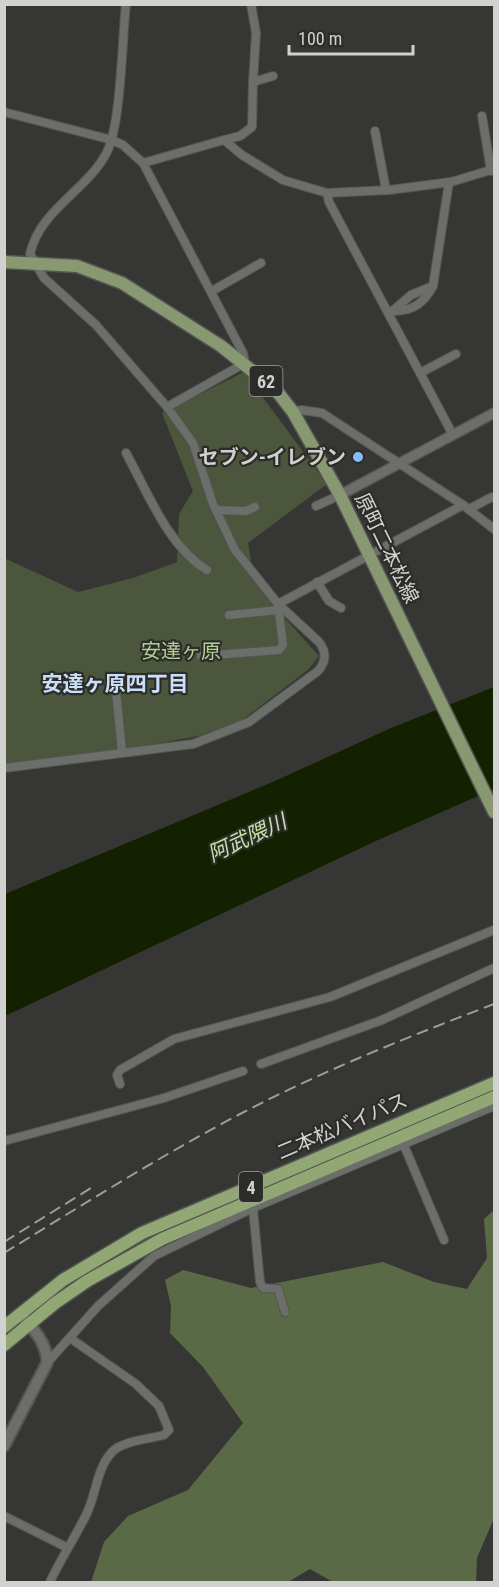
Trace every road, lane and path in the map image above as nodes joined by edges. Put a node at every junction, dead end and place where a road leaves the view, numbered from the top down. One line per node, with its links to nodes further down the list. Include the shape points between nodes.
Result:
1 (126, 4): 8 (street)
2 (251, 4): 4 (street, via 256,27)
3 (273, 76): 4 (street)
4 (253, 82): 9 (street, via 252,126 240,136)
5 (4, 112): 8 (street)
6 (482, 116): 11 (street)
7 (375, 131): 13 (street)
8 (112, 140): 10 (street); 16 (street, via 92,173 40,226 30,254)
9 (224, 140): 10 (street); 14 (street, via 283,180)
10 (143, 163): 18 (street)
11 (493, 170): 12 (street)
12 (449, 182): 13 (street); 19 (street, via 433,286 411,295)
13 (386, 190): 14 (street)
14 (327, 194): 19 (street)
15 (4, 262): 16 (main road, 原町二本松線 / 62)
16 (33, 262): 21 (main road, 原町二本松線 / 62, via 77,266 122,283); 23 (street, via 44,278 96,325)
17 (261, 263): 18 (street)
18 (212, 291): 21 (street)
19 (391, 312): 22 (street)
20 (456, 354): 22 (street)
21 (245, 363): 23 (street); 24 (main road, 原町二本松線 / 62, via 276,390)
22 (420, 373): 26 (street)
23 (167, 407): 34 (street, via 193,442)
24 (293, 412): 28 (street, via 322,413); 29 (main road, 原町二本松線 / 62)
25 (495, 413): 26 (street)
26 (453, 435): 28 (street)
27 (126, 453): 37 (street, via 189,559)
28 (401, 464): 29 (street); 33 (street)
29 (340, 495): 31 (street); 36 (main road, 原町二本松線 / 62)
30 (492, 497): 33 (street)
31 (316, 506)
32 (255, 507): 34 (street, via 246,511)
33 (466, 507): 35 (street); 36 (street)
34 (216, 510): 39 (street, via 235,550)
35 (495, 529)
36 (369, 555): 38 (street); 46 (main road, 原町二本松線 / 62)
37 (207, 570)
38 (317, 582): 39 (street); 40 (street, via 329,602)
39 (278, 607): 41 (street); 42 (street, via 283,645 279,650); 44 (street, via 323,647 325,659 318,671 246,724 193,744)
40 (341, 608)
41 (228, 615)
42 (201, 657)
43 (116, 691): 44 (street)
44 (122, 752): 45 (street)
45 (4, 768)
46 (495, 812)
47 (495, 930): 52 (street, via 330,997 174,1039 120,1070)
48 (495, 968): 49 (street, via 382,1020)
49 (261, 1064)
50 (243, 1071): 55 (street, via 154,1101)
51 (495, 1083): 60 (highway, 二本松バイパス / 4, via 142,1233 63,1280)
52 (120, 1084)
53 (495, 1096): 61 (highway, 二本松バイパス / 4, via 162,1239 87,1281)
54 (495, 1106): 56 (street)
55 (4, 1141)
56 (403, 1143): 57 (street); 58 (street)
57 (253, 1208): 59 (street, via 260,1282 263,1288 278,1289); 63 (street, via 154,1256 98,1306)
58 (444, 1240)
59 (285, 1312)
60 (20, 1314): 61 (main road); 62 (highway, 4)
61 (29, 1324): 64 (highway, 4); 65 (main road, via 47,1353)
62 (4, 1327)
63 (70, 1338): 65 (street); 68 (street, via 136,1384 159,1406 169,1430 112,1452 86,1515)
64 (4, 1345)
65 (47, 1362): 66 (main road)
66 (4, 1446)
67 (4, 1516): 68 (street)
68 (66, 1547): 69 (street)
69 (50, 1582)

